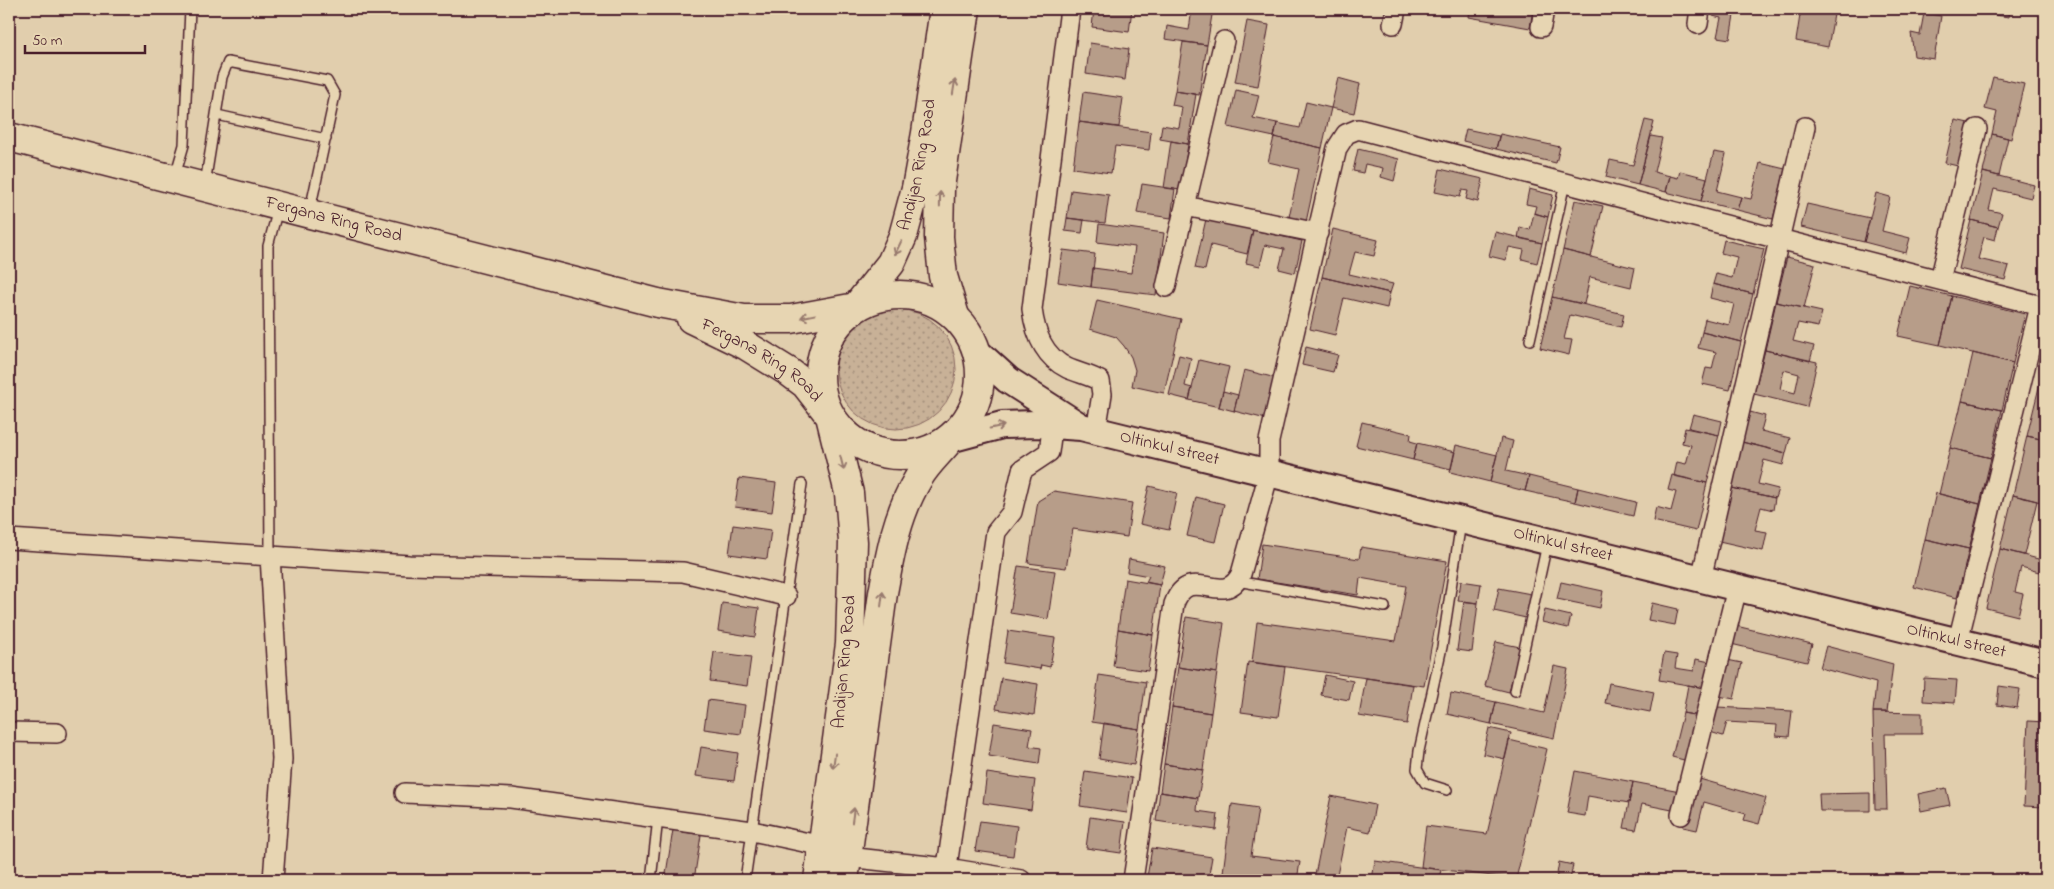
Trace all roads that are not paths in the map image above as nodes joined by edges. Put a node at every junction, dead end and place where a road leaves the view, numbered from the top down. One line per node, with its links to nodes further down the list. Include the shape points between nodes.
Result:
1 (190, 9): 11 (lane, via 184,144)
2 (944, 9): 23 (highway, Andijan Ring Road, one-way to 23, via 919,170 903,236 891,263)
3 (966, 9): 24 (highway, Andijan Ring Road, one-way to 3, via 943,276 939,237 940,188)
4 (1070, 9): 29 (street, via 1032,309 1035,330 1045,350 1066,368 1100,382 1102,394)
5 (1224, 41): 15 (street)
6 (216, 115): 10 (lane); 10 (lane, via 222,77 228,62 327,81 335,95); 13 (lane)
7 (1805, 127): 18 (street)
8 (1977, 129): 19 (street)
9 (9, 137): 11 (highway, Fergana Ring Road)
10 (326, 139): 16 (lane)
11 (174, 179): 13 (highway, Fergana Ring Road)
12 (1566, 183): 17 (street, via 1358,129 1346,134 1338,148); 18 (street); 25 (lane)
13 (205, 186): 14 (highway, Fergana Ring Road)
14 (279, 206): 16 (highway, Fergana Ring Road); 36 (lane, via 268,246)
15 (1185, 206): 17 (street); 20 (street)
16 (309, 214): 21 (highway, Fergana Ring Road)
17 (1318, 234): 31 (street, via 1270,441)
18 (1778, 239): 19 (street); 37 (street)
19 (1940, 280): 22 (street)
20 (1166, 287)
21 (658, 303): 23 (highway, Fergana Ring Road, one-way to 21, via 791,319 744,319); 27 (highway, Fergana Ring Road, via 747,346 789,372 805,384)
22 (2043, 306): 42 (street)
23 (856, 307): 24 (highway, via 881,297 907,295 933,301); 27 (highway, via 838,323 825,344 819,368 821,393)
24 (955, 316): 26 (highway, via 969,332)
25 (1530, 340)
26 (977, 352): 28 (main road, Oltinkul street); 30 (highway, via 981,376 977,400 966,421)
27 (830, 416): 30 (highway, via 848,437 871,451 898,456 926,452); 52 (highway, Andijan Ring Road, one-way to 52, via 849,493 853,542)
28 (1053, 418): 29 (main road, Oltinkul street); 30 (main road, Oltinkul street, one-way to 28, via 1002,425); 53 (street, via 1048,452 1022,470 1012,512 996,532)
29 (1088, 429): 31 (main road, Oltinkul street)
30 (950, 438): 52 (highway, Andijan Ring Road, one-way to 30, via 890,552 918,478)
31 (1269, 473): 33 (main road, Oltinkul street); 38 (street)
32 (802, 484): 40 (lane)
33 (1462, 520): 35 (main road, Oltinkul street); 47 (lane, via 1442,648 1417,769 1425,783)
34 (9, 539): 36 (street)
35 (1548, 541): 37 (main road, Oltinkul street); 44 (lane)
36 (270, 556): 40 (street, via 409,565 683,572); 54 (street, via 282,758)
37 (1702, 579): 39 (main road, Oltinkul street)
38 (1237, 581): 41 (lane); 59 (street, via 1222,588 1187,586 1178,592)
39 (1737, 588): 42 (main road, Oltinkul street); 49 (street)
40 (786, 596): 51 (lane)
41 (1385, 606)
42 (1958, 641): 43 (main road, Oltinkul street)
43 (2045, 663)
44 (1515, 691)
45 (9, 732): 46 (street)
46 (57, 733)
47 (1447, 790)
48 (405, 793): 50 (street, via 511,798)
49 (1681, 815)
50 (658, 818): 51 (street); 55 (lane)
51 (752, 831): 52 (street); 56 (lane)
52 (838, 861): 53 (street); 57 (highway, Andijan Ring Road)
53 (946, 874): 58 (street)
54 (273, 880)
55 (651, 880)
56 (745, 880)
57 (818, 880)
58 (1021, 880)
59 (1133, 880)

